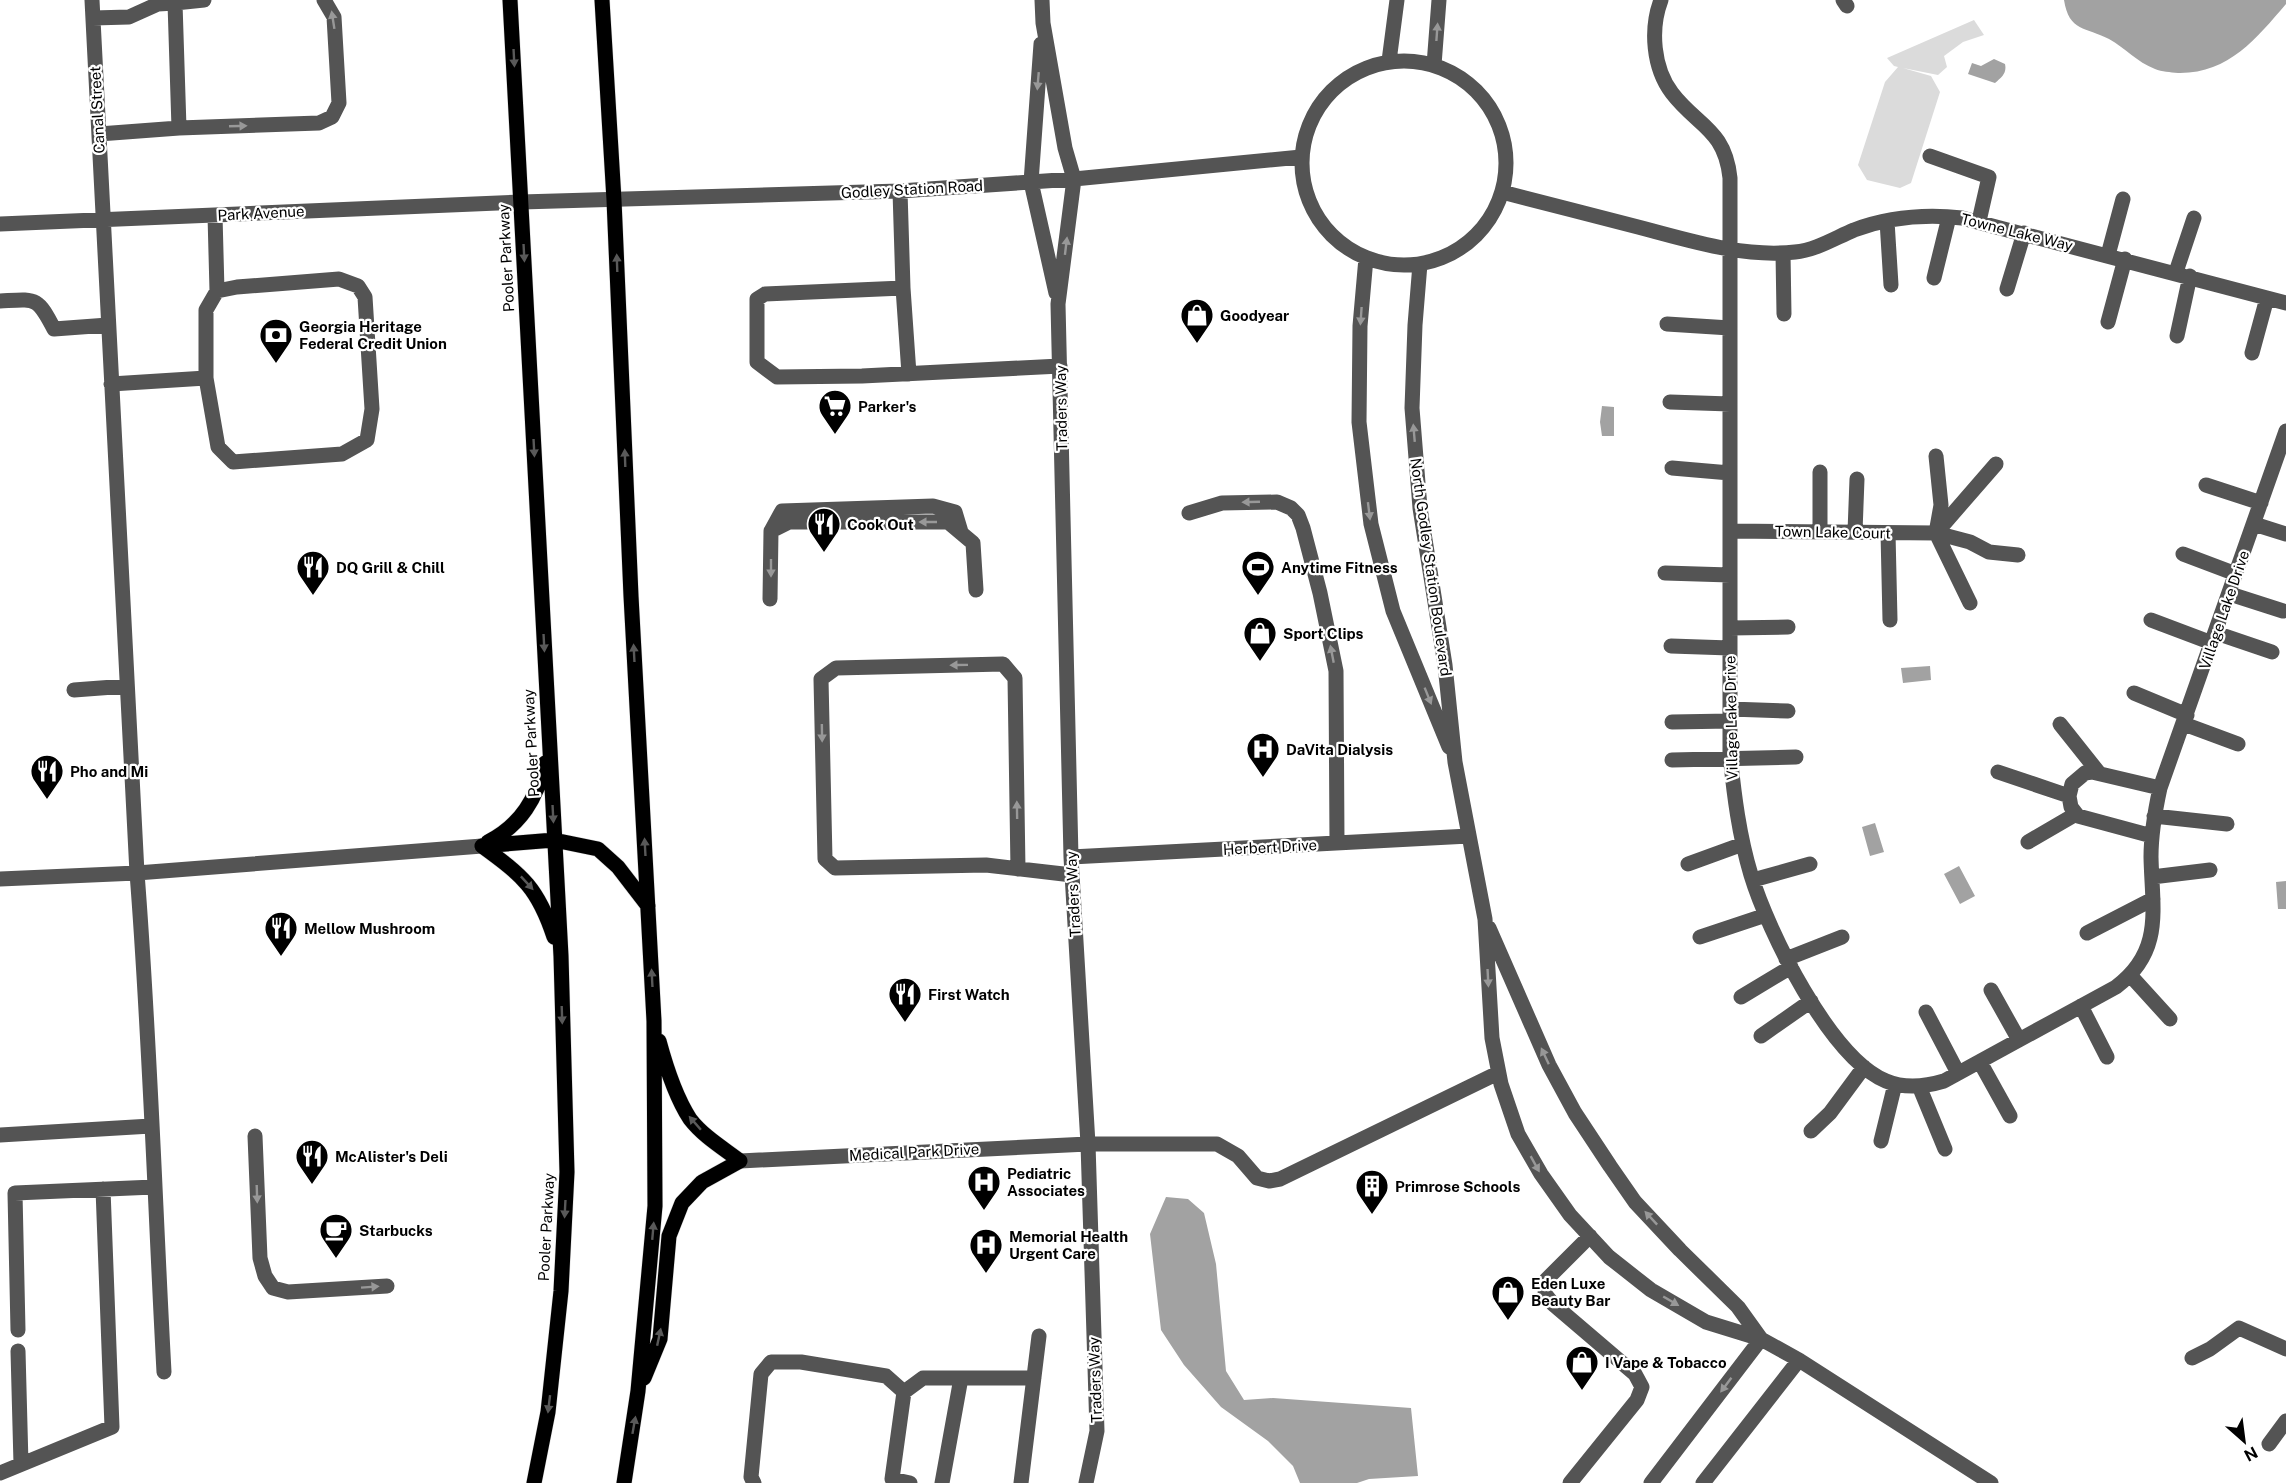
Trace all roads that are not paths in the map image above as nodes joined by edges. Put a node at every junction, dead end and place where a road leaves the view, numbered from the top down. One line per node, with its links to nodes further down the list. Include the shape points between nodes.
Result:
1 (92, 0): 11 (street, Canal Street)
2 (204, 0): 10 (street)
3 (324, 0): 15 (street, one-way to 3, via 319,123 332,117 339,103 333,16)
4 (510, 0): 25 (main road, Pooler Parkway, one-way to 25)
5 (602, 0): 24 (main road)
6 (1042, 0): 12 (street)
7 (1397, 0): 13 (street)
8 (1439, 0): 14 (street, one-way to 8)
9 (1661, 0): 34 (street, Village Lake Drive, via 1654,38 1666,83 1712,132 1727,159)
10 (175, 3): 11 (street, via 158,4 129,17); 15 (street)
11 (93, 18): 16 (street, Canal Street)
12 (1043, 23): 19 (street); 20 (street, Traders Way, one-way to 20)
13 (1389, 61): 14 (street); 18 (street, via 1356,72 1328,94 1309,123)
14 (1434, 65): 22 (street, via 1458,76 1479,93 1494,115 1504,140)
15 (179, 128): 16 (street)
16 (99, 134): 29 (street, Canal Street)
17 (1930, 156): 31 (street, via 1989,177)
18 (1301, 157): 19 (street, Godley Station Road); 37 (street, via 1304,189 1317,218 1338,242)
19 (1074, 179): 20 (street, Godley Station Road); 49 (street, Traders Way, one-way to 19)
20 (1031, 182): 21 (street, Godley Station Road); 49 (street, Traders Way)
21 (900, 190): 24 (street, Godley Station Road); 43 (street)
22 (1502, 192): 34 (street, Towne Lake Way); 39 (street, via 1490,218 1471,239 1448,255)
23 (2123, 199): 36 (street)
24 (614, 200): 25 (street, Godley Station Road); 138 (main road, one-way to 24)
25 (521, 202): 26 (street, Park Avenue); 108 (main road, Pooler Parkway, one-way to 108)
26 (215, 215): 29 (street, Park Avenue); 45 (street)
27 (1949, 216): 30 (street, Towne Lake Way); 31 (street, Towne Lake Way); 41 (street)
28 (2194, 218): 40 (street)
29 (103, 220): 32 (street, Park Avenue); 53 (street, Canal Street)
30 (1887, 221): 35 (street, Towne Lake Way, via 1807,250); 42 (street)
31 (1979, 221): 33 (street, Towne Lake Way)
32 (0, 224)
33 (2024, 232): 36 (street, Towne Lake Way); 44 (street)
34 (1729, 248): 35 (street, Towne Lake Way); 54 (street, Village Lake Drive)
35 (1783, 253): 50 (street)
36 (2108, 255): 38 (street, Towne Lake Way)
37 (1366, 258): 39 (street, via 1392,264); 112 (street, North Godley Station Boulevard, one-way to 112, via 1360,326 1359,422 1371,524 1394,611)
38 (2125, 259): 40 (street, Towne Lake Way); 51 (street)
39 (1420, 264): 112 (street, North Godley Station Boulevard, one-way to 39, via 1445,665 1420,508 1412,408)
40 (2183, 274): 46 (street, Towne Lake Way); 55 (street)
41 (1934, 278)
42 (1891, 285)
43 (903, 288): 58 (street); 58 (street, via 765,294 757,299 757,362 777,378)
44 (2007, 289)
45 (217, 291): 59 (street, via 206,310); 59 (street, via 339,279 358,286 365,297 372,409 367,440 342,454 233,462 218,447)
46 (2267, 297): 48 (street, Towne Lake Way); 56 (street)
47 (0, 301): 53 (street, via 30,299 39,304 54,329)
48 (2286, 303)
49 (1058, 304): 57 (street, Traders Way)
50 (1784, 314)
51 (2108, 322)
52 (1667, 324): 54 (street)
53 (108, 325): 60 (street, Canal Street)
54 (1731, 328): 62 (street, Village Lake Drive)
55 (2176, 336)
56 (2252, 353)
57 (1060, 366): 58 (street); 127 (street, Traders Way)
58 (909, 374)
59 (206, 378): 60 (street)
60 (111, 384): 99 (street, Canal Street)
61 (1670, 402): 62 (street)
62 (1730, 404): 68 (street, Village Lake Drive)
63 (2286, 431): 64 (street, Village Lake Drive)
64 (2282, 455): 72 (street, Village Lake Drive)
65 (1936, 456): 79 (street, via 1941,505)
66 (1996, 464): 79 (street)
67 (1672, 468): 68 (street)
68 (1730, 472): 75 (street, Village Lake Drive)
69 (1820, 472): 76 (street)
70 (1857, 479): 77 (street)
71 (2206, 484): 72 (street)
72 (2261, 503): 74 (street, Village Lake Drive)
73 (1189, 513): 124 (street, one-way to 73, via 1336,671 1298,515 1277,501 1222,503)
74 (2254, 524): 80 (street); 84 (street, Village Lake Drive)
75 (1730, 531): 76 (street, Town Lake Court); 85 (street, Village Lake Drive)
76 (1820, 532): 77 (street, Town Lake Court)
77 (1855, 532): 78 (street, Town Lake Court)
78 (1888, 533): 79 (street, Town Lake Court); 91 (street)
79 (1936, 533): 82 (street, Town Lake Court, via 1970,542 1989,552); 89 (street)
80 (2286, 534)
81 (2183, 554): 84 (street)
82 (2018, 555)
83 (1665, 573): 85 (street)
84 (2236, 574): 87 (street, Village Lake Drive)
85 (1730, 575): 94 (street, Village Lake Drive)
86 (976, 590): 88 (street, one-way to 88, via 973,543 948,522 789,522 771,531)
87 (2230, 594): 90 (street); 95 (street, Village Lake Drive)
88 (770, 599)
89 (1970, 603)
90 (2283, 612)
91 (1890, 620)
92 (2151, 620): 95 (street)
93 (1788, 627): 94 (street)
94 (1730, 628): 97 (street, Village Lake Drive)
95 (2214, 638): 98 (street); 104 (street, Village Lake Drive)
96 (1671, 646): 97 (street)
97 (1730, 648): 103 (street, Village Lake Drive)
98 (2272, 652)
99 (127, 686): 100 (street); 132 (street, Canal Street)
100 (74, 690)
101 (2134, 693): 104 (street)
102 (1788, 711): 103 (street)
103 (1730, 715): 105 (street); 110 (street, Village Lake Drive)
104 (2186, 720): 107 (street); 115 (street, Village Lake Drive)
105 (1672, 722)
106 (2060, 724): 114 (street)
107 (2238, 744)
108 (550, 746): 122 (main road, Pooler Parkway, one-way to 122); 126 (main road, via 540,785 525,813 504,834)
109 (1796, 757): 110 (street)
110 (1730, 758): 111 (street); 125 (street, Village Lake Drive)
111 (1672, 760)
112 (1455, 762): 120 (street, North Godley Station Boulevard)
113 (1998, 772): 116 (street)
114 (2099, 773): 115 (street); 116 (street, via 2080,776 2072,784)
115 (2160, 789): 118 (street, Village Lake Drive)
116 (2069, 796): 117 (street)
117 (2076, 814): 121 (street); 123 (street)
118 (2154, 816): 119 (street); 121 (street, Village Lake Drive)
119 (2227, 824)
120 (1469, 836): 124 (street, Herbert Drive); 140 (street, North Godley Station Boulevard)
121 (2152, 836): 134 (street, Village Lake Drive)
122 (554, 840): 126 (main road); 138 (main road, via 598,849 618,867); 144 (main road, Pooler Parkway)
123 (2028, 842)
124 (1337, 843): 127 (street, Herbert Drive)
125 (1743, 844): 128 (street); 136 (street, Village Lake Drive)
126 (482, 846): 132 (street); 144 (main road, one-way to 144, via 534,890)
127 (1071, 857): 133 (street, Traders Way)
128 (1688, 864)
129 (1810, 864): 136 (street)
130 (1018, 869): 130 (street, one-way to 130, via 1015,678 1004,664 836,668 821,679 825,859 835,868 986,865); 133 (street)
131 (2210, 870): 134 (street)
132 (137, 873): 135 (street); 164 (street, Canal Street, via 148,1016)
133 (1072, 875): 169 (street, Traders Way)
134 (2152, 877): 137 (street, Village Lake Drive)
135 (0, 879)
136 (1753, 880): 139 (street, Village Lake Drive)
137 (2153, 899): 141 (street); 146 (street, Village Lake Drive, via 2150,944)
138 (648, 906): 153 (main road, one-way to 138)
139 (1766, 915): 143 (street); 145 (street, Village Lake Drive)
140 (1485, 919): 159 (street, North Godley Station Boulevard, one-way to 159, via 1492,1038); 178 (street, North Godley Station Boulevard, one-way to 140, via 1738,1306 1635,1202 1575,1113 1549,1065)
141 (2086, 933)
142 (1842, 937): 145 (street)
143 (1700, 938)
144 (561, 956): 193 (main road, Pooler Parkway, one-way to 193, via 567,1172 561,1291 548,1412)
145 (1788, 963): 148 (street); 149 (street, Village Lake Drive)
146 (2130, 975): 150 (street, Village Lake Drive); 152 (street)
147 (1991, 990): 155 (street)
148 (1741, 997)
149 (1811, 1001): 154 (street); 158 (street, Village Lake Drive)
150 (2081, 1006): 155 (street, Village Lake Drive); 156 (street)
151 (1926, 1012): 160 (street)
152 (2170, 1019)
153 (654, 1021): 171 (main road, one-way to 153, via 691,1120 671,1080); 186 (main road, one-way to 153, via 655,1206)
154 (1761, 1036)
155 (2019, 1040): 157 (street, Village Lake Drive)
156 (2108, 1057)
157 (1980, 1062): 160 (street, Village Lake Drive); 163 (street)
158 (1864, 1067): 161 (street, Village Lake Drive); 165 (street, via 1830,1113)
159 (1498, 1073): 169 (street, Medical Park Drive, via 1269,1181 1257,1178 1238,1156 1217,1144); 174 (street, North Godley Station Boulevard, one-way to 174, via 1518,1134 1540,1174)
160 (1958, 1073): 162 (street, Village Lake Drive, via 1944,1081)
161 (1895, 1084): 162 (street, Village Lake Drive); 168 (street)
162 (1919, 1086): 170 (street)
163 (2010, 1116)
164 (151, 1126): 166 (street); 172 (street, Canal Street)
165 (1810, 1131)
166 (0, 1135)
167 (255, 1136): 175 (street, one-way to 175, via 260,1258 273,1288 288,1292)
168 (1881, 1141)
169 (1088, 1144): 171 (street, Medical Park Drive); 199 (street, Traders Way, via 1097,1431)
170 (1945, 1149)
171 (740, 1161): 186 (main road, one-way to 171, via 660,1339 669,1236 682,1203 702,1182)
172 (154, 1187): 173 (street); 183 (street, Canal Street)
173 (103, 1189): 176 (street, via 15,1193); 190 (street, via 112,1426)
174 (1590, 1236): 178 (street, North Godley Station Boulevard, one-way to 178, via 1609,1257 1652,1290 1706,1322); 200 (street, via 1546,1280 1545,1294 1635,1374 1642,1387 1637,1400)
175 (387, 1286)
176 (18, 1330)
177 (1039, 1336): 185 (street)
178 (1761, 1339): 182 (street, North Godley Station Boulevard); 201 (street, one-way to 201)
179 (2286, 1349): 181 (street, via 2239,1328)
180 (18, 1351): 190 (street)
181 (2192, 1358)
182 (1799, 1360): 202 (street); 203 (street, North Godley Station Boulevard)
183 (164, 1372)
184 (962, 1378): 185 (street); 187 (street, via 923,1378); 197 (street)
185 (1034, 1378): 198 (street)
186 (638, 1391): 194 (main road, one-way to 186)
187 (904, 1392): 192 (street); 195 (street, via 886,1376 801,1362 771,1362 761,1374 751,1477)
188 (2286, 1421): 189 (street)
189 (2269, 1443)
190 (21, 1464): 191 (street)
191 (0, 1473)
192 (889, 1481): 196 (street)
193 (534, 1483)
194 (624, 1483)
195 (754, 1483)
196 (910, 1483)
197 (942, 1483)
198 (1021, 1483)
199 (1086, 1483)
200 (1570, 1483)
201 (1651, 1483)
202 (1703, 1483)
203 (1990, 1483)

